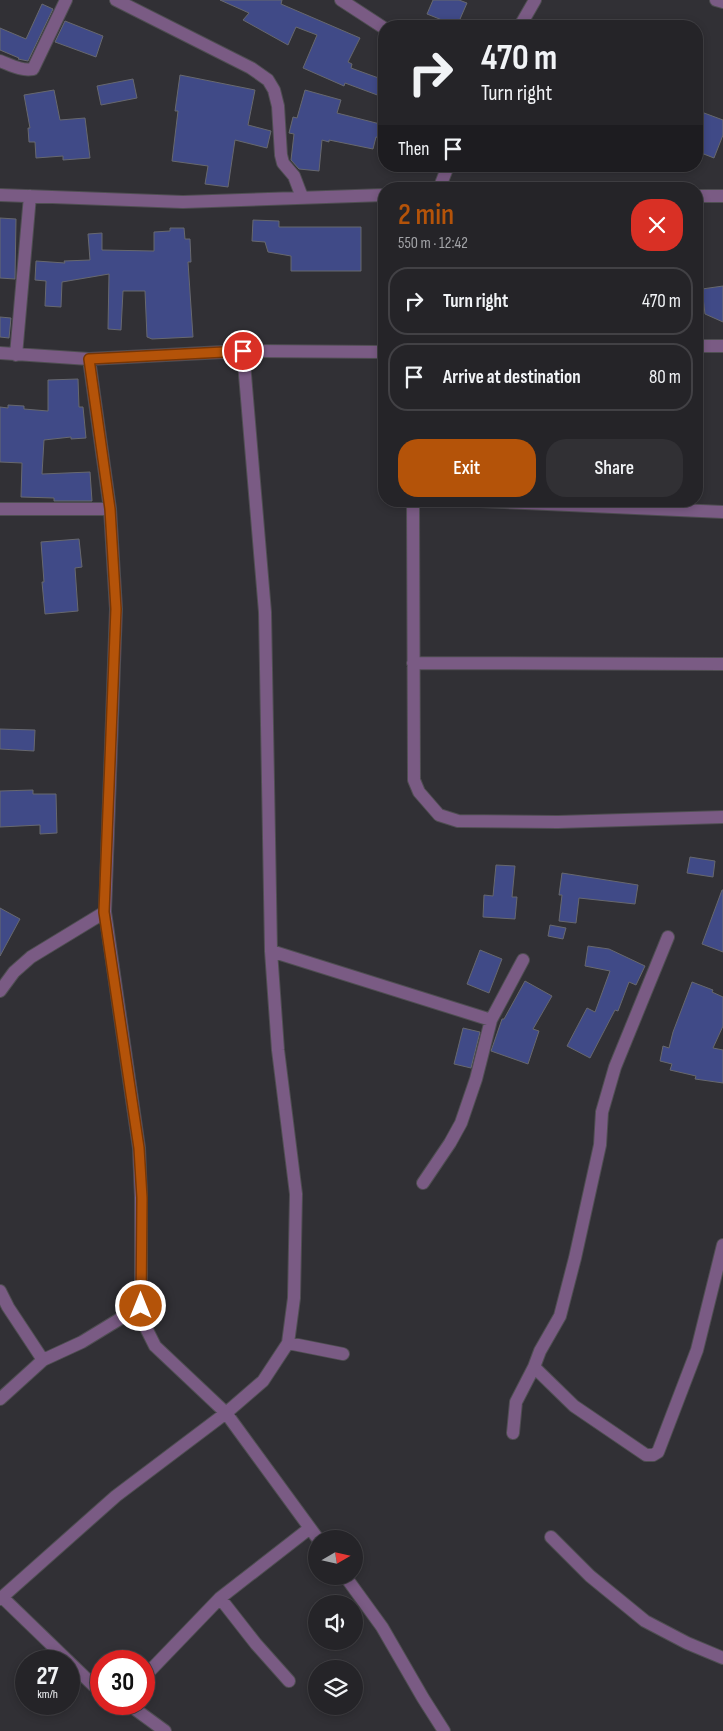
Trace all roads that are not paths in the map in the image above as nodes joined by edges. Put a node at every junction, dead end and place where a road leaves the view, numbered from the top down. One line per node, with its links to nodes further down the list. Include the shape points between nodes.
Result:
1 (66, 0): 9 (street, via 33,68 27,70)
2 (116, 0): 15 (street, via 251,68 268,80 278,106 283,164 294,176)
3 (341, 0): 8 (street)
4 (535, 0): 7 (street)
5 (716, 0): 6 (street)
6 (723, 2)
7 (523, 20)
8 (378, 24)
9 (0, 61)
10 (0, 195): 11 (street)
11 (30, 196): 15 (street, via 183,202); 21 (street)
12 (378, 196): 15 (street)
13 (703, 196): 14 (street)
14 (723, 196)
15 (302, 198)
16 (703, 346): 17 (street)
17 (723, 346)
18 (243, 351): 19 (street); 22 (street); 33 (street, via 265,612)
19 (378, 352)
20 (0, 353): 21 (street)
21 (16, 354): 22 (street)
22 (89, 359): 26 (street)
23 (413, 507): 28 (street)
24 (613, 507): 27 (street)
25 (0, 509): 26 (street)
26 (110, 509): 31 (street, via 116,609)
27 (723, 512)
28 (413, 663): 29 (street); 30 (street, via 414,780 419,792 439,815 458,820 541,822)
29 (723, 664)
30 (723, 817)
31 (104, 912): 35 (street, via 31,957); 41 (street, via 139,1148)
32 (668, 937): 45 (street, via 615,1067 602,1112 600,1145 568,1287 560,1316)
33 (272, 951): 36 (street); 42 (street, via 278,1050 296,1194 294,1298)
34 (523, 960): 36 (street)
35 (0, 991)
36 (490, 1020): 37 (street, via 476,1079 461,1123)
37 (423, 1182)
38 (723, 1245): 39 (street)
39 (720, 1276): 45 (street, via 697,1350 658,1452 653,1455 646,1455 574,1406)
40 (0, 1291): 44 (street)
41 (141, 1306): 44 (street, via 70,1349); 47 (street, via 155,1346)
42 (288, 1343): 43 (street); 47 (street, via 267,1377)
43 (343, 1354)
44 (43, 1360): 46 (street)
45 (534, 1367): 48 (street, via 516,1402)
46 (0, 1399)
47 (226, 1413): 49 (street); 52 (street, via 116,1496)
48 (513, 1433)
49 (310, 1528): 53 (street)
50 (551, 1537): 54 (street, via 590,1576 645,1621)
51 (352, 1585): 60 (street, via 382,1627)
52 (1, 1598): 57 (street)
53 (220, 1598): 55 (street); 56 (street)
54 (723, 1658)
55 (155, 1666)
56 (289, 1681)
57 (90, 1682)
58 (143, 1715): 59 (street)
59 (165, 1731)
60 (444, 1731)

